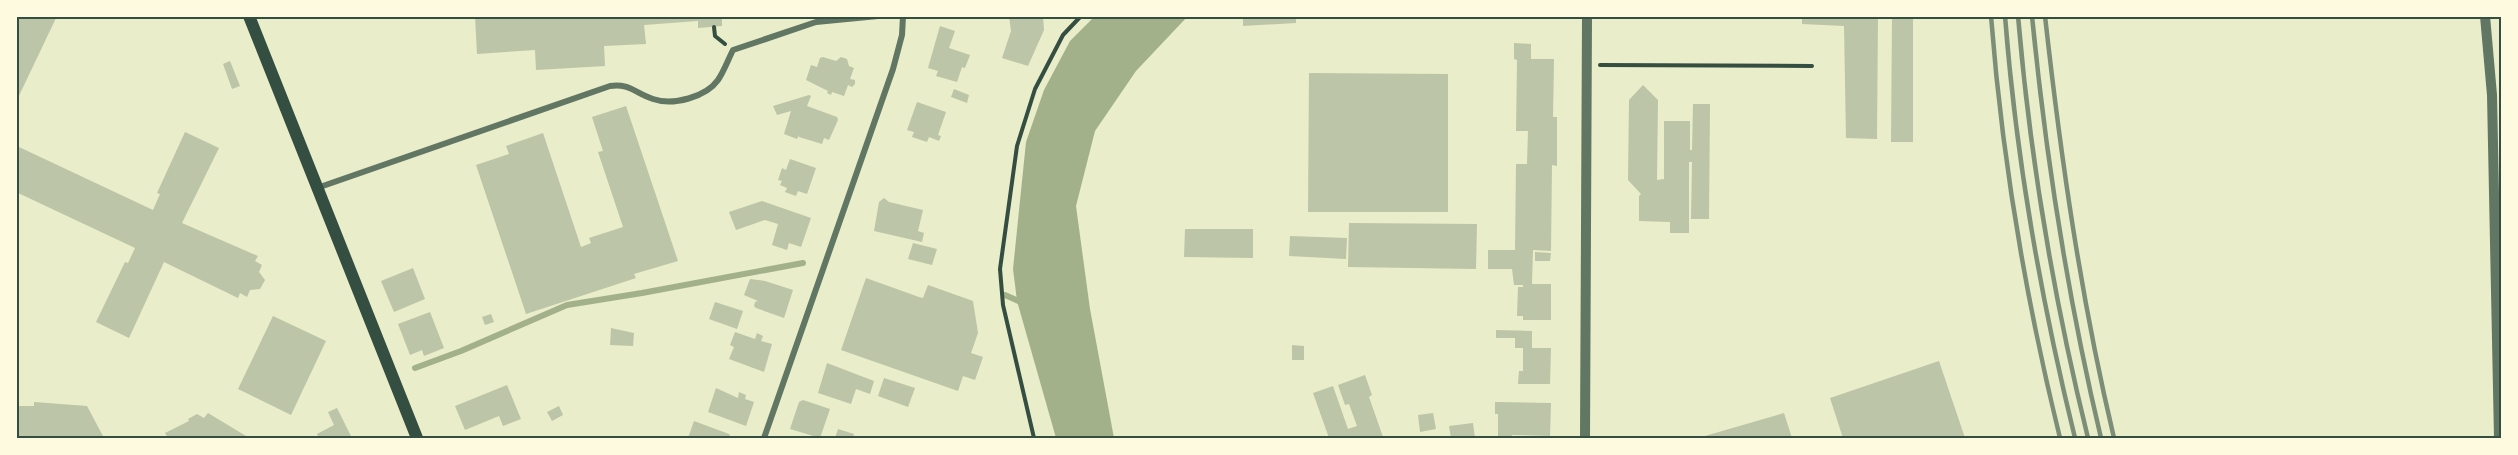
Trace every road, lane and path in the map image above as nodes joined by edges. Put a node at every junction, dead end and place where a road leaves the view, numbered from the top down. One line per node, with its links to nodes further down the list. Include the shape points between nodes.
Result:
1 (249, 16): 11 (main road)
2 (878, 16): 8 (street, via 816,22)
3 (903, 16): 14 (street, via 893,69)
4 (1082, 16): 15 (path, via 1063,35 1035,89 1017,146 1000,269 1003,306)
5 (1587, 16): 9 (street)
6 (2485, 16): 12 (street)
7 (714, 27): 8 (path, via 715,36)
8 (733, 50): 11 (street, via 717,81 682,100 656,100 623,84 616,85)
9 (1587, 65): 10 (path); 16 (street)
10 (1812, 66)
11 (316, 188): 13 (main road)
12 (2499, 200): 17 (street)
13 (417, 438)
14 (764, 438)
15 (1034, 438)
16 (1585, 438)
17 (2499, 438)

